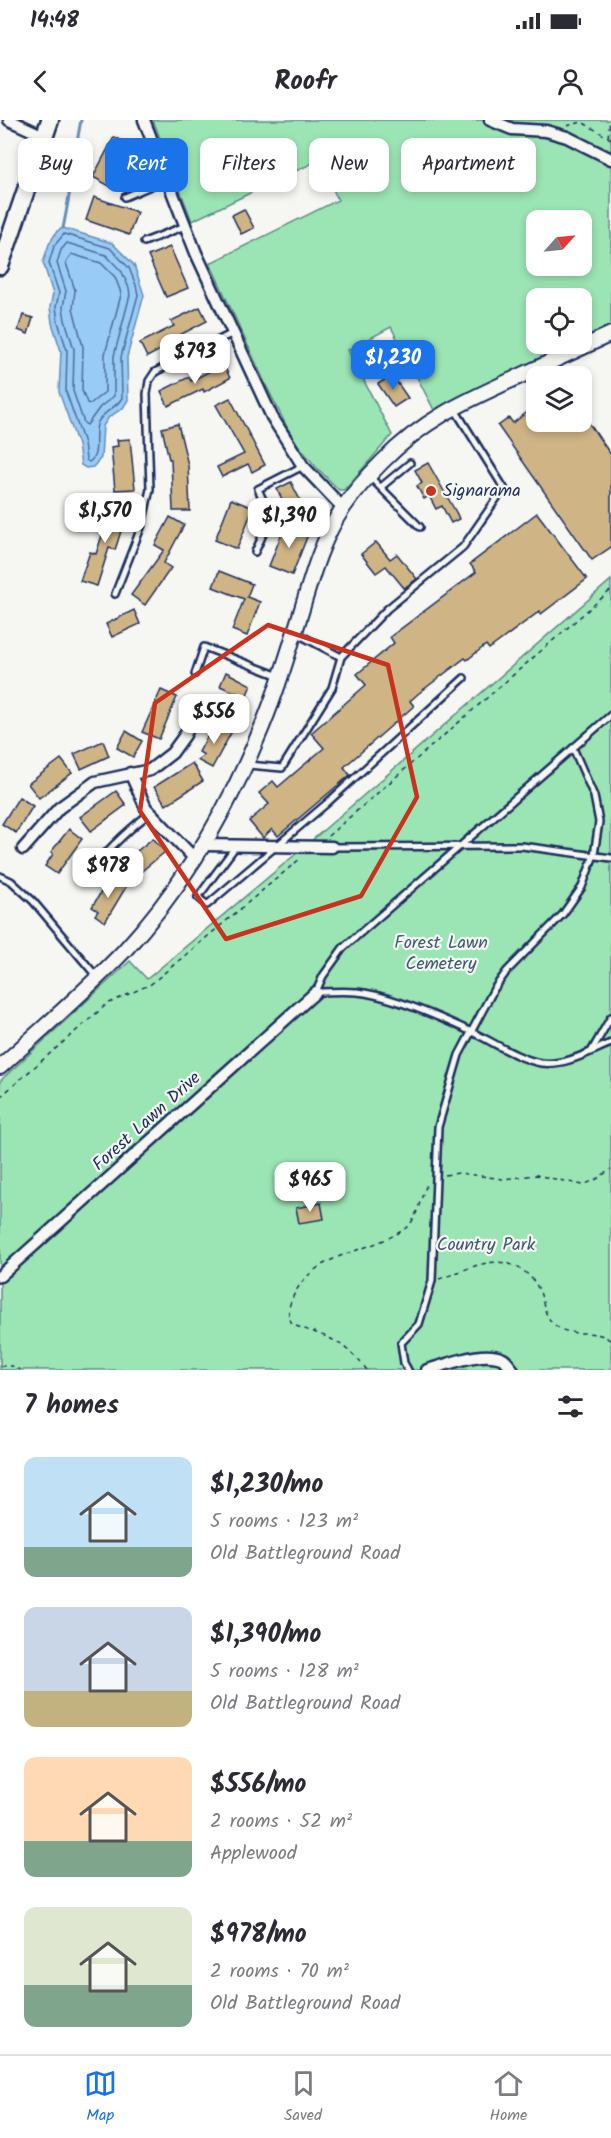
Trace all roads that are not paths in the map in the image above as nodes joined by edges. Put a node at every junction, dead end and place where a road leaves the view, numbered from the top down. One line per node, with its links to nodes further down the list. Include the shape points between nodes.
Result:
1 (9, 120): 5 (street)
2 (50, 120): 5 (main road)
3 (144, 120): 6 (street)
4 (490, 120): 7 (street, via 512,129 567,137)
5 (44, 136): 13 (main road)
6 (151, 138)
7 (611, 159)
8 (137, 192): 10 (lane)
9 (172, 192): 11 (street)
10 (125, 197)
11 (185, 226): 12 (lane); 14 (street)
12 (144, 242)
13 (0, 266)
14 (233, 333): 18 (street, via 272,417); 24 (lane, via 155,372 149,381 150,489 142,525)
15 (611, 334): 16 (street)
16 (453, 407): 19 (street, via 419,429); 26 (lane, via 504,488 463,547 387,609)
17 (410, 463): 20 (lane)
18 (303, 466): 21 (street); 23 (lane, via 258,489 271,517)
19 (370, 476): 20 (lane); 21 (street)
20 (381, 487): 22 (lane)
21 (343, 508): 25 (street, via 311,578)
22 (420, 527)
23 (255, 552)
24 (116, 594)
25 (294, 632): 26 (lane); 28 (street)
26 (341, 657): 33 (lane, via 332,688 282,768)
27 (195, 674): 28 (lane, via 204,647)
28 (281, 676): 33 (street)
29 (464, 678): 39 (lane)
30 (611, 715): 32 (lane)
31 (193, 718): 34 (street, via 172,753 150,770)
32 (573, 748): 37 (lane); 42 (lane, via 594,796 599,822)
33 (246, 764): 36 (street)
34 (130, 773): 35 (street); 41 (street, via 95,782 68,801)
35 (150, 813): 43 (street); 45 (lane, via 128,830)
36 (204, 845): 38 (street); 43 (street)
37 (461, 845): 40 (lane); 42 (lane, via 522,846); 48 (lane, via 343,948)
38 (236, 846): 39 (street); 39 (lane, via 198,897 207,905)
39 (276, 847): 40 (street)
40 (332, 847)
41 (23, 849)
42 (594, 855): 44 (lane); 50 (lane, via 589,873 563,914 507,970)
43 (194, 858): 47 (street, via 137,935)
44 (611, 858)
45 (88, 875)
46 (0, 876): 47 (lane, via 33,900)
47 (97, 977): 53 (street)
48 (316, 992): 50 (lane, via 378,996); 54 (street, Forest Lawn Drive)
49 (611, 1017): 52 (lane)
50 (471, 1032): 52 (lane, via 541,1063 566,1061); 55 (lane, via 459,1055 438,1127 432,1281 419,1324 400,1342)
51 (611, 1043): 52 (lane)
52 (591, 1051)
53 (0, 1067)
54 (0, 1276)
55 (408, 1370)
56 (427, 1370): 57 (street, via 488,1355 504,1360)
57 (513, 1370)

